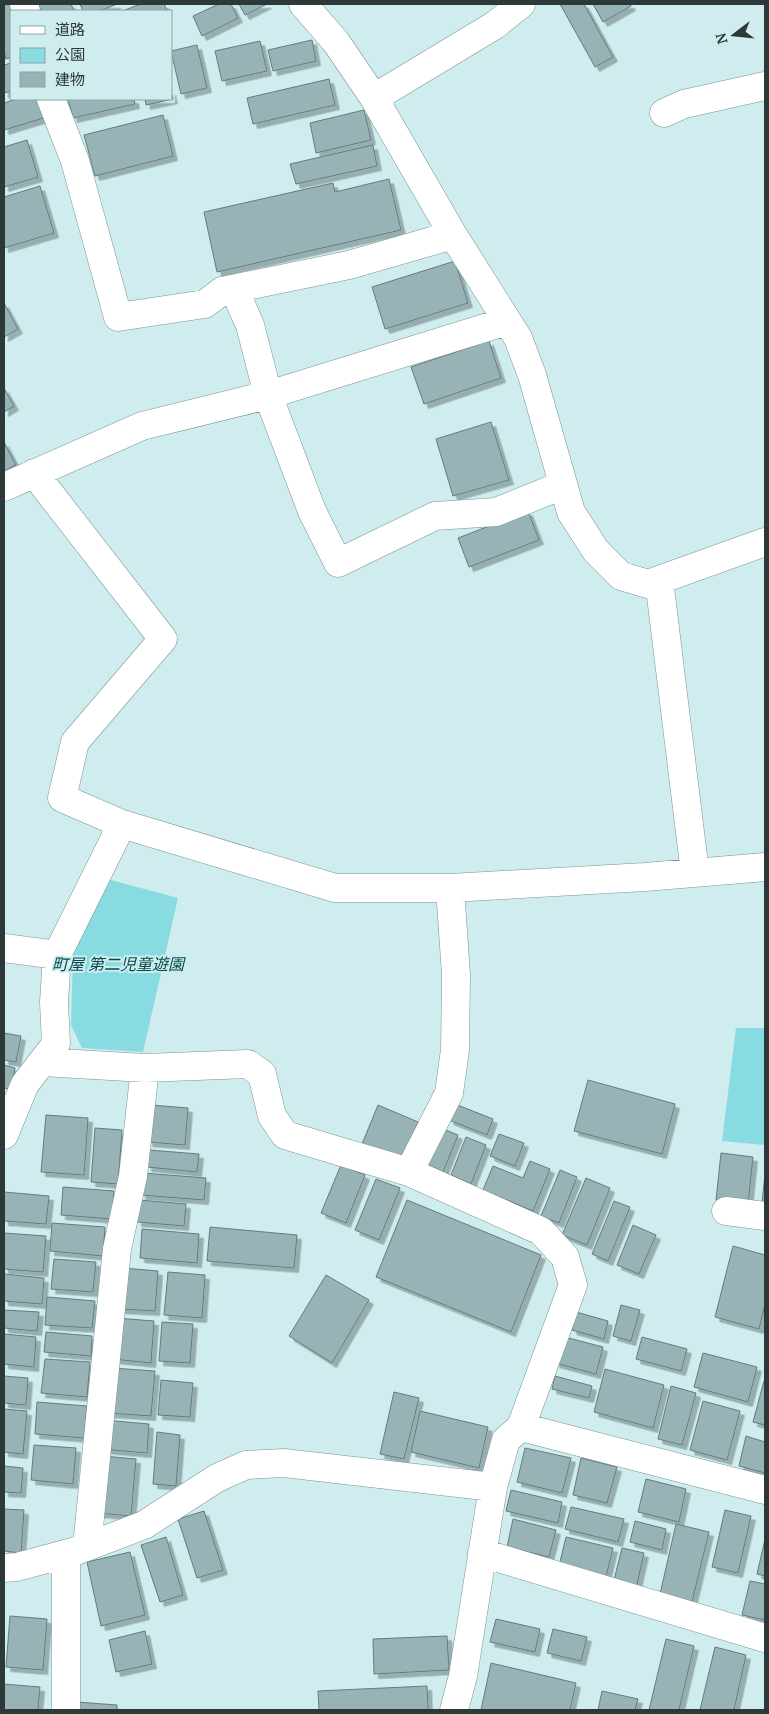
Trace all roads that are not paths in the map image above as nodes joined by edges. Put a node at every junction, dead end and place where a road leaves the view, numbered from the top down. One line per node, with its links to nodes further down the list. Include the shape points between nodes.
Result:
1 (303, 4): 4 (street, via 336,42)
2 (521, 4): 4 (street, via 495,25)
3 (765, 86): 6 (street, via 684,104)
4 (374, 98): 7 (street)
5 (51, 100): 8 (street, via 74,161 118,317 205,304 222,291)
6 (664, 113)
7 (452, 235): 8 (street, via 349,265); 9 (street)
8 (234, 289): 10 (street, via 250,325)
9 (507, 321): 10 (street); 12 (street, via 518,338 532,375)
10 (268, 395): 11 (street, via 142,426); 12 (street, via 312,511 338,563 435,516 496,512)
11 (34, 473): 13 (street); 16 (street, via 163,639 75,742 62,798)
12 (563, 485): 15 (street, via 571,512 596,551 621,576 648,584)
13 (4, 487)
14 (765, 542): 15 (street)
15 (659, 580): 18 (street)
16 (122, 824): 19 (street, via 335,888); 21 (street)
17 (765, 867): 18 (street)
18 (695, 873): 19 (street)
19 (450, 888): 25 (street, via 456,976 455,1050 449,1093)
20 (4, 948): 21 (street)
21 (57, 955): 22 (street, via 56,1044)
22 (42, 1062): 23 (street); 24 (street, via 25,1084)
23 (145, 1068): 25 (street, via 248,1064 262,1074 272,1116 285,1135); 31 (street, via 133,1176 117,1249)
24 (4, 1135)
25 (409, 1172): 28 (street, via 541,1231 564,1257 572,1285)
26 (726, 1211): 27 (street)
27 (765, 1216)
28 (521, 1427): 29 (street, via 506,1440); 30 (street)
29 (493, 1487): 31 (street, via 284,1463 246,1465 217,1478 144,1526); 32 (street)
30 (765, 1490)
31 (77, 1551): 33 (street); 35 (street)
32 (482, 1553): 34 (street); 36 (street, via 463,1676)
33 (4, 1568)
34 (765, 1638)
35 (66, 1710)
36 (454, 1710)

